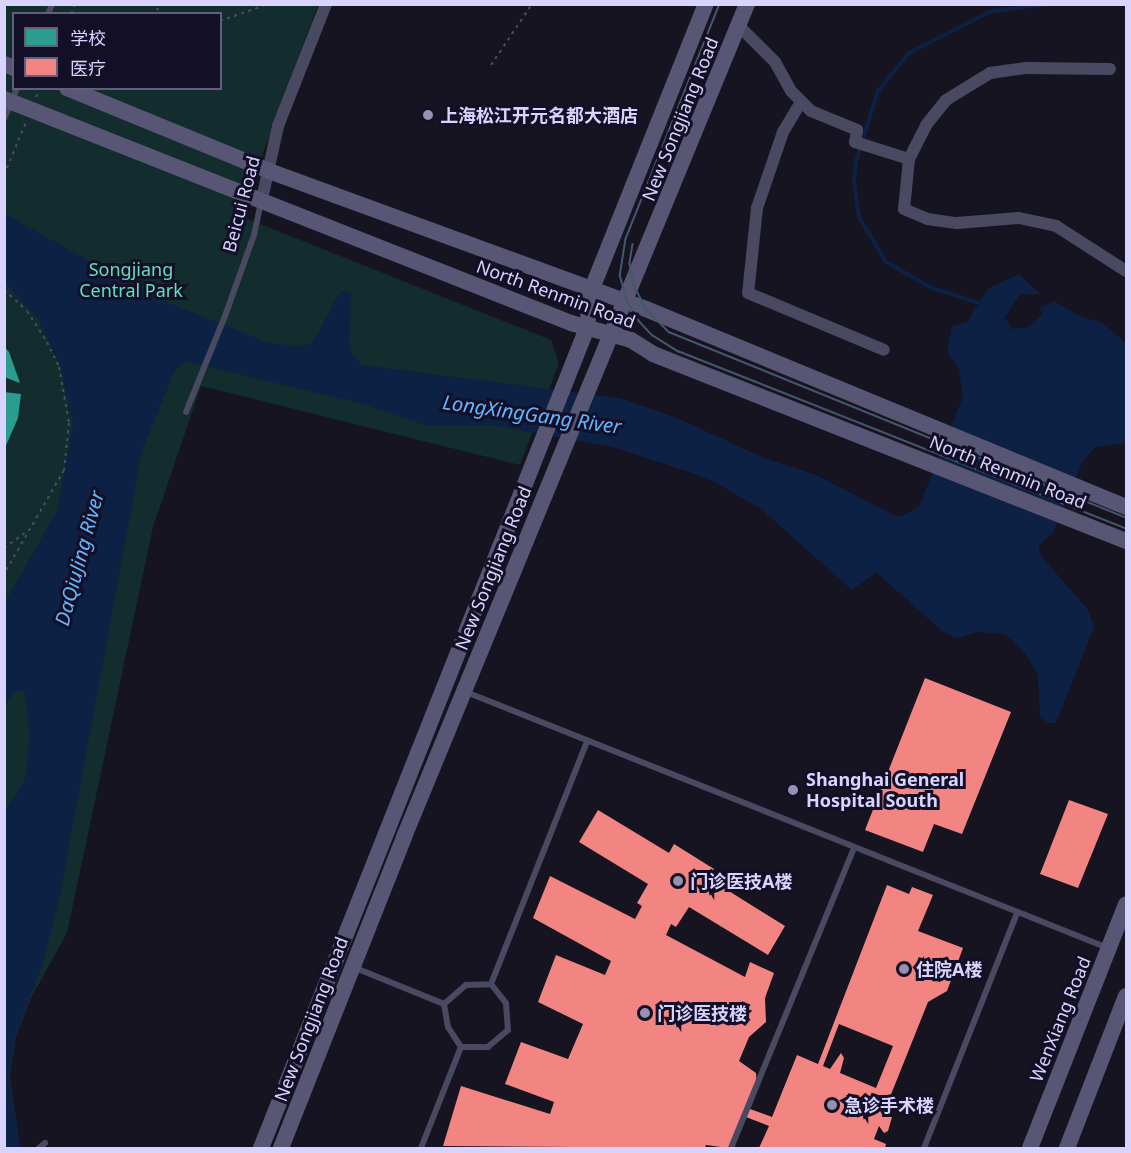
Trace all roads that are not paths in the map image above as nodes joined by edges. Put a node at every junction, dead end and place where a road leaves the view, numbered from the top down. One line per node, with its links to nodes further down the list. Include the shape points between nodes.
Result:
1 (326, 4): 11 (street, Beicui Road, via 278,126)
2 (706, 4): 14 (main road, New Songjiang Road)
3 (747, 4): 4 (main road, New Songjiang Road)
4 (739, 26): 8 (street, via 775,62); 15 (main road, New Songjiang Road)
5 (1110, 69): 10 (street, via 1027,68 990,73 946,100 926,125)
6 (72, 90): 11 (main road, North Renmin Road)
7 (11, 96): 9 (lane); 12 (main road, North Renmin Road, via 31,110)
8 (801, 102): 10 (street, via 828,121 857,130 861,144); 18 (street, via 783,132 757,208 748,293)
9 (4, 118)
10 (909, 159): 13 (street, via 904,209 927,219 957,223 1019,218 1056,226)
11 (270, 171): 12 (street, Beicui Road); 14 (main road, North Renmin Road)
12 (262, 199): 16 (main road, North Renmin Road); 19 (lane, Beicui Road, via 254,235)
13 (1126, 271)
14 (591, 291): 15 (main road, North Renmin Road); 16 (main road, New Songjiang Road)
15 (626, 303): 17 (main road, New Songjiang Road); 20 (main road, North Renmin Road)
16 (586, 328): 17 (main road, North Renmin Road); 34 (main road, New Songjiang Road)
17 (611, 335): 21 (main road, North Renmin Road); 22 (main road, New Songjiang Road)
18 (884, 350)
19 (186, 412)
20 (1126, 507)
21 (1126, 541)
22 (463, 691): 23 (lane); 28 (main road, New Songjiang Road)
23 (587, 741): 24 (lane); 29 (lane)
24 (854, 848): 26 (lane); 37 (lane)
25 (1126, 904): 27 (main road, WenXiang Road)
26 (1017, 913): 27 (lane); 38 (lane)
27 (1109, 948): 39 (main road, WenXiang Road)
28 (353, 967): 31 (lane); 35 (main road, New Songjiang Road)
29 (491, 984): 31 (lane, via 466,985); 32 (lane, via 506,1004 508,1030 488,1047)
30 (1126, 996): 33 (main road)
31 (444, 1004): 32 (lane, via 448,1027)
32 (461, 1047): 36 (lane)
33 (1072, 1146)
34 (261, 1149)
35 (281, 1149)
36 (421, 1149)
37 (731, 1149)
38 (924, 1149)
39 (1030, 1149)

